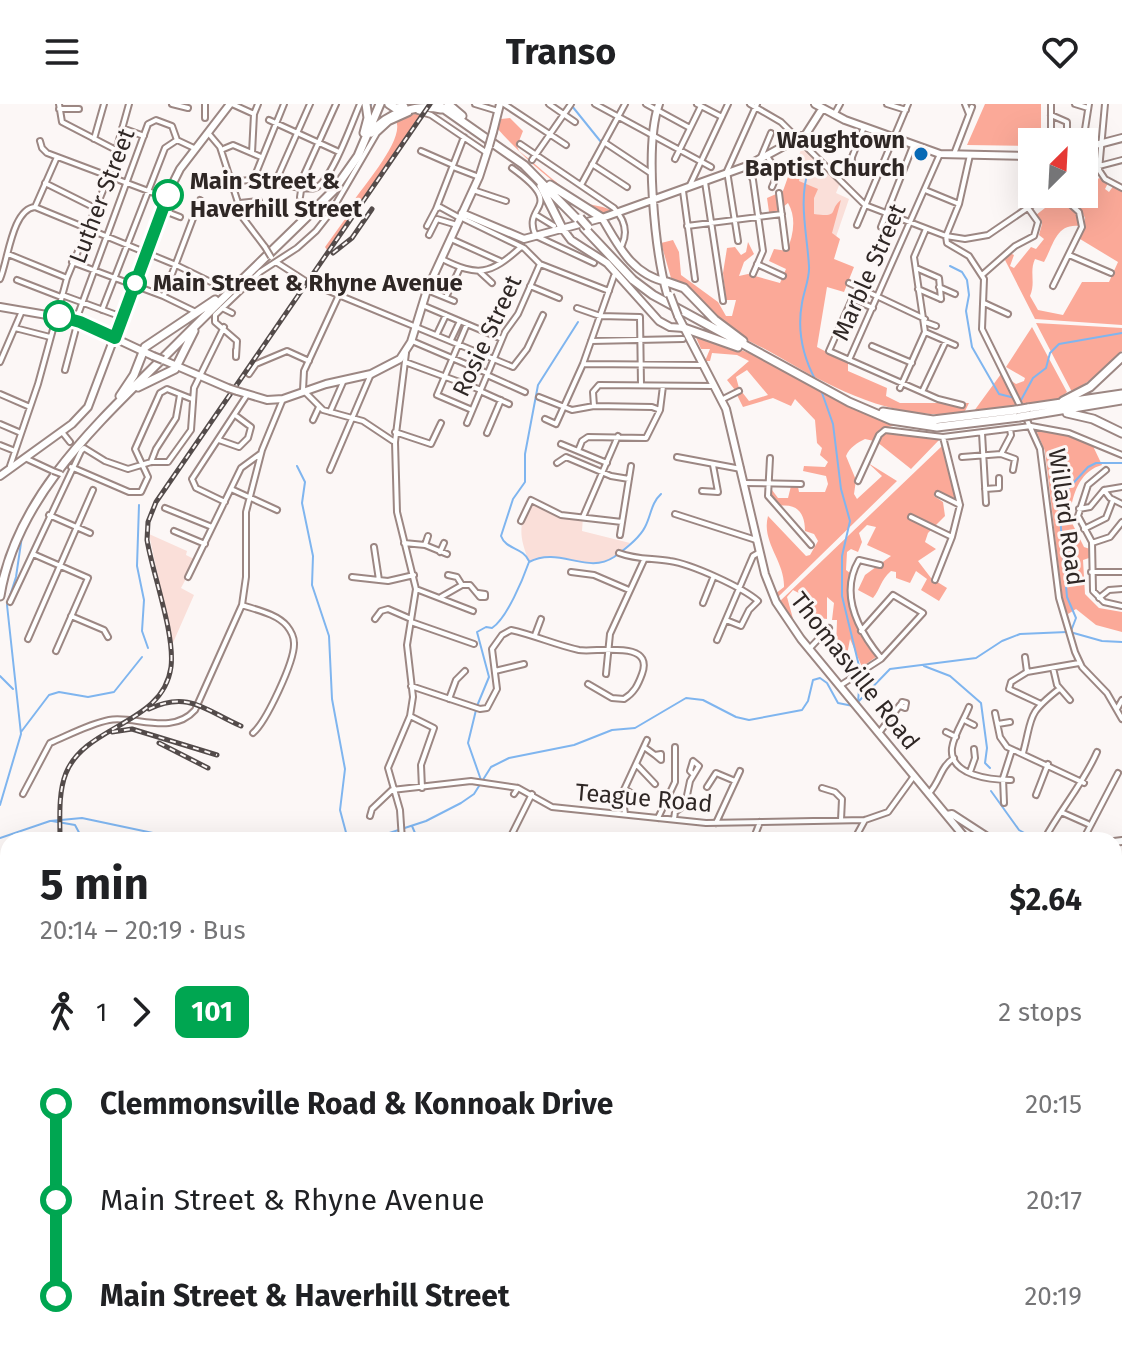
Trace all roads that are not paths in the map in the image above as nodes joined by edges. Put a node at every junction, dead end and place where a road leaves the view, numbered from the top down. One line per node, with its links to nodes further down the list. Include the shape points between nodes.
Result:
1 (104, 104): 68 (street)
2 (129, 104): 53 (street)
3 (172, 104): 37 (street)
4 (205, 104): 48 (street)
5 (258, 104): 41 (street)
6 (284, 104): 51 (street)
7 (310, 104): 58 (street)
8 (336, 104): 72 (street)
9 (360, 104): 85 (street)
10 (366, 104): 69 (highway)
11 (379, 104): 69 (highway); 91 (highway)
12 (389, 104): 13 (highway, via 397,109)
13 (409, 104)
14 (443, 104): 43 (highway); 113 (highway)
15 (475, 104): 33 (street)
16 (549, 104): 42 (street)
17 (571, 104): 42 (street)
18 (595, 104): 46 (street)
19 (625, 104): 46 (street)
20 (646, 104): 36 (street)
21 (728, 104): 47 (street)
22 (815, 104): 39 (main road)
23 (840, 104): 44 (street)
24 (887, 104): 40 (street)
25 (908, 104): 40 (street)
26 (1051, 104): 45 (street)
27 (1075, 104): 35 (street)
28 (1105, 104): 75 (street)
29 (230, 105): 41 (street); 60 (main road)
30 (699, 105): 47 (street); 54 (street)
31 (754, 105): 65 (street); 107 (street)
32 (59, 106): 38 (street); 68 (street, via 62,122)
33 (504, 106): 61 (street); 79 (main road, bridge)
34 (969, 106): 88 (street)
35 (1089, 106): 57 (street)
36 (658, 107): 54 (street); 63 (main road, Thomasville Road)
37 (188, 108)
38 (79, 109)
39 (822, 109): 44 (main road); 65 (main road, via 811,129)
40 (906, 110): 66 (street)
41 (254, 114): 86 (street)
42 (564, 114): 50 (street); 61 (street)
43 (453, 115): 91 (highway, via 429,105 404,110 376,127); 101 (highway)
44 (834, 115): 52 (main road)
45 (1051, 115): 55 (street); 56 (street, via 1067,122)
46 (618, 117): 63 (street); 73 (street)
47 (722, 117): 99 (street)
48 (205, 118)
49 (269, 120): 51 (street)
50 (575, 122)
51 (276, 123): 58 (street); 94 (street)
52 (864, 127): 66 (main road); 108 (street)
53 (122, 128): 62 (street); 80 (street)
54 (690, 128): 83 (street)
55 (1051, 128)
56 (1067, 128)
57 (1086, 128)
58 (298, 133): 72 (street); 118 (street)
59 (771, 133): 97 (street)
60 (209, 134): 81 (main road); 82 (street)
61 (550, 135): 77 (street); 95 (street)
62 (144, 136): 70 (street, Luther Street, via 150,122 158,120 173,127); 116 (street, Luther Street)
63 (653, 136): 83 (street); 109 (main road, Thomasville Road)
64 (464, 137): 79 (street); 103 (street); 177 (street, via 424,112 389,122 319,228)
65 (798, 138): 92 (main road); 137 (street)
66 (895, 138): 78 (main road); 137 (street)
67 (1122, 138): 75 (main road)
68 (94, 139): 80 (street)
69 (363, 139): 209 (highway, via 328,191)
70 (177, 140): 81 (street); 127 (street, via 165,148)
71 (40, 141): 90 (street)
72 (319, 142): 85 (street); 120 (street)
73 (604, 142): 100 (street); 109 (street)
74 (1098, 143): 75 (main road)
75 (1101, 143): 102 (street)
76 (520, 144): 95 (street)
77 (566, 145)
78 (913, 146): 87 (main road); 146 (street)
79 (488, 149): 111 (main road)
80 (116, 150): 110 (street)
81 (196, 150): 130 (main road)
82 (221, 150): 86 (street, via 231,145); 117 (street)
83 (680, 150): 96 (street); 99 (street)
84 (421, 151): 103 (street)
85 (339, 152): 120 (street, via 319,186)
86 (252, 153): 94 (street)
87 (940, 154): 88 (main road); 126 (street, Marble Street)
88 (954, 154): 89 (main road)
89 (970, 155): 93 (main road); 136 (street)
90 (54, 156): 110 (street); 115 (street)
91 (358, 156): 209 (highway, via 334,190)
92 (767, 156): 97 (main road); 122 (street, via 778,173)
93 (1018, 156)
94 (261, 157): 112 (street)
95 (534, 158): 119 (street)
96 (675, 159)
97 (759, 160): 104 (main road)
98 (1122, 160): 102 (street)
99 (701, 161): 105 (street); 125 (street)
100 (592, 164): 119 (street); 121 (street)
101 (524, 165): 152 (highway); 159 (highway, via 542,187)
102 (1099, 165): 123 (street, via 1105,179)
103 (453, 166): 111 (street); 142 (street)
104 (747, 166): 107 (main road); 149 (street)
105 (711, 167)
106 (512, 168): 147 (street, via 540,193)
107 (727, 172): 114 (main road); 153 (street)
108 (851, 173)
109 (653, 175): 134 (main road, Thomasville Road)
110 (109, 176): 116 (street); 139 (street)
111 (479, 177): 124 (main road)
112 (254, 178): 117 (street); 118 (street)
113 (545, 181): 150 (highway); 152 (highway)
114 (705, 182): 125 (main road); 154 (street)
115 (45, 183): 138 (street); 139 (street)
116 (127, 183): 127 (street); 165 (street, Luther Street)
117 (233, 183): 135 (street)
118 (275, 183): 120 (street)
119 (581, 185): 144 (street)
120 (301, 186): 129 (street)
121 (627, 187)
122 (772, 187)
123 (1122, 188)
124 (473, 190): 133 (street); 151 (main road)
125 (686, 190): 134 (main road); 158 (street)
126 (925, 190): 136 (street); 155 (street, Marble Street)
127 (148, 191): 130 (street); 171 (street)
128 (779, 193): 145 (street)
129 (300, 197)
130 (167, 198): 143 (main road)
131 (200, 200): 184 (street)
132 (259, 201): 135 (street)
133 (506, 201)
134 (654, 201): 144 (main road); 197 (main road, Thomasville Road)
135 (240, 203): 177 (street, bridge, via 243,218)
136 (959, 204): 167 (street)
137 (865, 205): 146 (street); 156 (street)
138 (35, 207): 162 (street); 175 (street, via 22,214)
139 (95, 208): 162 (street)
140 (1028, 208): 167 (street, via 988,235); 191 (street, via 1038,222 1034,236)
141 (1074, 208): 176 (street, via 1082,220 1081,234)
142 (436, 209): 151 (street); 157 (street)
143 (162, 210): 148 (street); 174 (main road)
144 (618, 213): 150 (main road); 172 (street, via 626,233)
145 (782, 214): 149 (street); 173 (street)
146 (886, 214): 155 (street); 161 (street)
147 (536, 215): 159 (street); 166 (street)
148 (180, 217)
149 (758, 217): 153 (street); 183 (street, via 763,251)
150 (602, 218): 159 (main road); 197 (main road, via 619,249 642,271)
151 (461, 219): 164 (street, via 437,219); 168 (main road); 170 (main road)
152 (578, 219): 160 (highway, bridge)
153 (735, 220): 154 (street); 169 (street)
154 (711, 223): 158 (street); 218 (street)
155 (911, 224): 163 (street); 216 (street, Marble Street)
156 (857, 225)
157 (427, 226)
158 (687, 226): 198 (street)
159 (558, 227): 166 (main road); 244 (main road, via 607,263 659,321)
160 (586, 227): 255 (highway, via 650,289); 271 (highway, via 646,291)
161 (881, 227)
162 (87, 229): 165 (street); 179 (street)
163 (926, 229): 167 (street); 186 (street, via 914,257)
164 (429, 235)
165 (107, 236): 171 (street); 187 (street, Luther Street)
166 (536, 236): 170 (main road); 181 (street)
167 (946, 236): 191 (street)
168 (451, 239): 178 (main road); 180 (street)
169 (738, 241)
170 (522, 243): 180 (street); 182 (street)
171 (128, 245): 174 (street); 195 (street)
172 (622, 245)
173 (786, 248)
174 (146, 253): 184 (street); 202 (main road)
175 (8, 254): 194 (street); 196 (street)
176 (1069, 255): 189 (street); 204 (street)
177 (274, 259): 211 (street, via 292,274); 223 (street)
178 (442, 259): 185 (street); 207 (main road)
179 (72, 262): 187 (street); 194 (street)
180 (500, 262): 188 (street)
181 (594, 263)
182 (540, 264): 203 (street, Rosie Street); 208 (street)
183 (757, 264): 190 (street); 193 (street)
184 (176, 265): 209 (street); 213 (street)
185 (460, 268): 188 (street); 214 (street)
186 (916, 268): 205 (street, via 939,278); 206 (street)
187 (94, 270): 195 (street); 219 (street, Luther Street)
188 (480, 272): 200 (street)
189 (1111, 273)
190 (753, 274)
191 (982, 275): 220 (street, Willard Road)
192 (614, 276): 208 (street)
193 (783, 276)
194 (67, 278): 212 (street)
195 (114, 278): 202 (street); 227 (street)
196 (0, 279)
197 (663, 279): 244 (main road, Thomasville Road, bridge); 255 (highway, via 682,287)
198 (695, 279)
199 (17, 280): 212 (street)
200 (492, 283)
201 (849, 283): 216 (street)
202 (135, 285): 213 (street); 235 (main road)
203 (530, 286): 215 (street); 249 (street, Rosie Street)
204 (1053, 286)
205 (939, 287): 206 (street, via 941,299); 210 (street)
206 (918, 289): 236 (street)
207 (427, 290): 214 (street); 221 (main road)
208 (609, 291): 234 (street)
209 (222, 293): 260 (highway); 275 (highway, via 196,327); 295 (highway)
210 (955, 294)
211 (339, 295): 240 (street); 266 (street)
212 (61, 296): 219 (street); 233 (street)
213 (163, 296): 228 (street)
214 (446, 297): 217 (street)
215 (559, 298)
216 (878, 298): 225 (street, Marble Street); 236 (street)
217 (454, 301)
218 (723, 301)
219 (82, 302): 227 (street); 237 (street, Luther Street)
220 (984, 303): 230 (street); 322 (street, Willard Road, via 983,333)
221 (422, 305): 231 (street); 240 (main road)
222 (0, 307): 226 (main road)
223 (222, 308): 229 (street); 242 (street, via 213,319)
224 (577, 308): 234 (street)
225 (873, 308): 265 (street, Marble Street); 265 (street, via 852,299 829,351)
226 (23, 309): 233 (main road); 243 (street)
227 (102, 310): 235 (street)
228 (196, 312)
229 (232, 313)
230 (1008, 314)
231 (446, 315): 238 (street); 246 (street)
232 (543, 315): 264 (street, via 516,366)
233 (55, 316): 237 (main road); 247 (street)
234 (600, 316): 252 (street); 254 (street, via 640,317)
235 (122, 317): 248 (main road)
236 (925, 320): 241 (street); 245 (street)
237 (77, 321): 248 (main road); 276 (street, Luther Street)
238 (460, 321): 239 (street); 251 (street)
239 (467, 324): 249 (street); 256 (street)
240 (415, 326): 246 (street); 250 (main road)
241 (936, 326)
242 (224, 327): 259 (street, via 237,341); 281 (street)
243 (15, 328): 247 (street); 267 (street)
244 (686, 332): 254 (street); 271 (highway); 274 (main road, Thomasville Road)
245 (925, 332): 253 (street); 268 (street)
246 (437, 334): 251 (street)
247 (50, 337): 306 (street)
248 (115, 338): 260 (main road); 324 (main road, via 89,405)
249 (502, 339): 264 (street, Rosie Street)
250 (410, 340): 261 (main road); 263 (street); 269 (main road)
251 (451, 340): 256 (street)
252 (591, 341): 254 (street); 270 (street)
253 (946, 341): 257 (street); 290 (street)
254 (641, 342): 273 (street)
255 (745, 342): 313 (highway, via 887,414 946,420)
256 (459, 344): 263 (street); 264 (street)
257 (955, 345)
258 (872, 346): 268 (street)
259 (236, 350)
260 (143, 351): 275 (main road, bridge); 295 (highway)
261 (406, 351): 269 (main road); 272 (street)
262 (1122, 357): 304 (highway, via 1085,390)
263 (453, 358): 279 (street); 280 (street)
264 (494, 359): 279 (street, Rosie Street)
265 (849, 360): 286 (street)
266 (309, 361): 277 (street, via 287,351 256,364); 291 (street, via 302,378)
267 (0, 362)
268 (912, 363): 286 (street)
269 (392, 364): 278 (main road)
270 (583, 364): 273 (street); 308 (street)
271 (779, 364): 313 (highway, via 862,409 906,424 951,426)
272 (406, 365): 280 (street); 325 (street)
273 (641, 365): 274 (street); 283 (street)
274 (703, 365): 285 (main road, Thomasville Road)
275 (177, 366): 281 (main road); 295 (highway)
276 (65, 370)
277 (249, 374)
278 (371, 374): 282 (main road); 316 (street)
279 (487, 374): 287 (street, Rosie Street); 289 (street)
280 (445, 375): 287 (street); 309 (street, via 437,395)
281 (199, 376): 294 (main road, bridge); 298 (street)
282 (344, 380): 291 (main road); 311 (street)
283 (641, 386): 284 (street); 305 (street, via 597,386)
284 (663, 386): 285 (street); 310 (street)
285 (714, 386): 301 (main road, Thomasville Road)
286 (901, 386): 290 (street)
287 (480, 391): 300 (street); 309 (street, Rosie Street)
288 (739, 391): 301 (street)
289 (525, 392)
290 (922, 392): 303 (street)
291 (305, 393): 299 (main road); 307 (street)
292 (0, 394): 306 (street)
293 (180, 395): 298 (street); 347 (street, via 176,418); 351 (street, via 166,389 159,396 135,449)
294 (247, 395): 299 (main road); 315 (street)
295 (123, 396): 420 (highway, via 36,496 16,530); 432 (highway, via 33,508 14,545)
296 (539, 397): 308 (street)
297 (1122, 397): 304 (highway); 314 (highway)
298 (192, 399): 347 (street, via 189,432 166,464)
299 (283, 399): 339 (street)
300 (501, 400): 302 (street); 327 (street)
301 (721, 400): 355 (main road, Thomasville Road)
302 (509, 404)
303 (962, 405)
304 (1050, 405): 312 (highway)
305 (594, 406): 308 (street, via 577,411); 310 (street)
306 (30, 407): 326 (street)
307 (319, 407): 311 (street); 318 (street)
308 (563, 407): 317 (street, via 556,424)
309 (472, 410): 320 (street, Rosie Street)
310 (660, 410): 330 (street, via 646,438)
311 (330, 412): 316 (street)
312 (1029, 412): 313 (highway, bridge); 314 (highway)
313 (1018, 413)
314 (1041, 414): 329 (highway, via 1086,416)
315 (235, 415): 332 (street); 332 (street, via 251,427 248,438 239,447)
316 (353, 419): 334 (street); 356 (street)
317 (545, 419)
318 (313, 420)
319 (441, 423): 325 (street, via 431,444)
320 (467, 423)
321 (0, 424): 326 (street)
322 (1031, 426): 323 (street); 341 (street, via 1069,433); 457 (street, Willard Road, via 1042,457 1060,603)
323 (1010, 429): 328 (street); 340 (street)
324 (62, 432): 333 (street); 345 (main road)
325 (395, 432): 334 (street)
326 (21, 433): 337 (street)
327 (487, 433)
328 (982, 433): 331 (street); 342 (street)
329 (1122, 433)
330 (618, 436): 338 (street, via 585,438); 349 (street)
331 (943, 437): 364 (street, via 881,432); 380 (street)
332 (219, 439): 377 (street, via 192,481)
333 (70, 442)
334 (395, 442): 400 (street, via 397,512)
335 (561, 444): 338 (street)
336 (0, 445): 337 (street)
337 (15, 451): 354 (street)
338 (578, 451): 349 (street)
339 (261, 453): 369 (street, via 243,465); 375 (street)
340 (1001, 454): 342 (street); 357 (street, via 1015,459)
341 (1122, 455)
342 (984, 456): 344 (street); 370 (street)
343 (677, 457): 350 (street)
344 (962, 457)
345 (25, 458): 354 (main road); 361 (street, bridge)
346 (770, 458): 365 (street)
347 (151, 462): 351 (street)
348 (557, 463): 359 (street, via 566,457)
349 (607, 463): 359 (street)
350 (713, 465): 355 (street); 373 (street, via 718,491)
351 (143, 466): 353 (street, via 128,469 84,448); 353 (street, via 148,483 134,494)
352 (631, 466): 363 (street)
353 (71, 467): 361 (street)
354 (10, 469): 360 (main road)
355 (741, 469): 366 (main road, Thomasville Road)
356 (330, 470)
357 (1013, 470)
358 (1106, 470): 382 (street, via 1088,485)
359 (603, 472): 363 (street); 386 (street)
360 (0, 476)
361 (64, 476): 385 (street)
362 (999, 478): 370 (street, via 999,488)
363 (629, 479): 389 (street)
364 (858, 481)
365 (768, 482): 366 (street); 367 (street); 405 (street, via 768,496)
366 (744, 483): 399 (main road, Thomasville Road)
367 (801, 484)
368 (1122, 487): 372 (street)
369 (231, 489): 375 (street); 377 (street)
370 (985, 489): 378 (street)
371 (93, 490): 391 (street)
372 (1104, 490): 376 (street); 382 (street, via 1088,508)
373 (702, 491)
374 (938, 494): 380 (street)
375 (250, 498): 383 (street); 437 (street, via 244,521)
376 (1113, 500): 379 (street); 393 (street, via 1106,518)
377 (225, 502): 392 (street)
378 (986, 503)
379 (1122, 504)
380 (960, 505): 398 (street)
381 (165, 508): 392 (street)
382 (1079, 509): 393 (street)
383 (277, 510)
384 (675, 514): 399 (street)
385 (49, 515): 391 (street); 410 (street)
386 (583, 517): 388 (street, via 561,515 531,500); 389 (street)
387 (911, 517): 398 (street)
388 (521, 521)
389 (622, 522): 396 (street)
390 (1122, 522): 402 (street, via 1112,536)
391 (77, 527): 395 (street); 414 (street)
392 (212, 527): 403 (street)
393 (1084, 529): 402 (street)
394 (174, 531): 403 (street)
395 (90, 533)
396 (620, 535)
397 (428, 536): 404 (street)
398 (952, 537): 425 (street)
399 (758, 540): 408 (main road, Thomasville Road)
400 (404, 543): 404 (street); 418 (street)
401 (444, 543): 407 (street)
402 (1092, 543): 416 (street)
403 (205, 544): 421 (street)
404 (425, 545): 407 (street)
405 (811, 545)
406 (374, 547): 424 (street)
407 (440, 552): 411 (street)
408 (760, 552): 428 (street, via 753,556); 452 (main road, Thomasville Road, via 776,602)
409 (619, 553): 412 (street)
410 (33, 554): 414 (street); 435 (street)
411 (447, 554)
412 (644, 560): 423 (street, via 672,561); 430 (street)
413 (880, 565): 446 (street, via 859,560 852,572 851,603)
414 (60, 566): 440 (street, via 88,578); 449 (street)
415 (571, 572): 430 (street, via 594,575)
416 (1091, 572): 417 (street); 434 (street)
417 (1122, 572)
418 (414, 575): 424 (street); 427 (street)
419 (448, 575): 426 (street)
420 (0, 576)
421 (188, 577)
422 (352, 577): 424 (street)
423 (713, 578): 428 (street); 436 (street)
424 (379, 580)
425 (935, 580)
426 (462, 585): 431 (street); 433 (street)
427 (416, 589): 433 (street); 444 (street)
428 (739, 589): 443 (street); 443 (street, via 758,601 741,626)
429 (1122, 589): 434 (street, via 1107,591)
430 (630, 591): 453 (street)
431 (478, 593)
432 (0, 596)
433 (441, 597): 439 (street)
434 (1099, 599): 438 (street)
435 (10, 602)
436 (703, 603)
437 (242, 605): 483 (street, via 284,623 294,642 265,719); 513 (street, via 195,710 187,717 143,724 109,720 50,743)
438 (1122, 606)
439 (473, 611)
440 (71, 616): 448 (street, via 104,630); 454 (street)
441 (375, 619): 444 (street, via 388,609)
442 (541, 619): 447 (street)
443 (726, 620): 450 (street)
444 (411, 621): 451 (street); 466 (street, via 406,651)
445 (829, 628): 452 (street)
446 (861, 631): 456 (street); 456 (street, via 893,595 923,613)
447 (535, 635): 453 (street, via 580,650); 461 (street, via 511,630 499,637 492,649)
448 (108, 637)
449 (28, 639)
450 (717, 640)
451 (474, 644)
452 (810, 648): 465 (main road, Thomasville Road)
453 (607, 650): 463 (street); 464 (street, via 624,649 644,661 635,690 614,699)
454 (56, 651)
455 (1025, 657): 462 (street)
456 (881, 659): 465 (street)
457 (1079, 663): 459 (street); 474 (street, Willard Road)
458 (524, 664): 461 (street)
459 (1053, 668): 462 (street); 467 (street)
460 (465, 671): 468 (street)
461 (495, 671): 468 (street, via 497,689 483,710)
462 (1027, 672): 471 (street, via 1014,678 1009,689)
463 (606, 674)
464 (588, 684)
465 (841, 685): 484 (main road, Thomasville Road)
466 (411, 686): 468 (street); 476 (street)
467 (1059, 689): 469 (street); 471 (street)
468 (449, 699)
469 (1070, 700)
470 (1122, 700): 474 (street)
471 (1041, 704): 492 (street, via 1026,731)
472 (902, 707): 484 (street)
473 (969, 707): 478 (street)
474 (1117, 709): 477 (street, Willard Road)
475 (995, 713): 480 (street)
476 (410, 716): 508 (street, via 434,728 421,765); 512 (street, via 388,768)
477 (1122, 719)
478 (964, 720): 481 (street); 485 (street)
479 (1010, 722): 480 (street)
480 (998, 724): 490 (street, via 1000,737)
481 (974, 725)
482 (946, 732): 485 (street)
483 (253, 733)
484 (879, 733): 501 (main road, Thomasville Road)
485 (956, 737): 494 (street)
486 (647, 740): 487 (street)
487 (644, 747): 493 (street); 495 (street)
488 (675, 747): 524 (street, via 675,782)
489 (974, 749): 498 (street)
490 (1012, 750): 492 (street); 502 (street)
491 (1097, 752): 505 (street)
492 (1023, 753): 496 (street)
493 (655, 755)
494 (954, 758): 498 (street); 514 (street)
495 (636, 764): 506 (street); 511 (street)
496 (1048, 764): 505 (street); 517 (street)
497 (740, 771): 504 (street)
498 (970, 772): 502 (street)
499 (1118, 773): 530 (street)
500 (693, 774): 525 (street, via 686,804)
501 (915, 776): 514 (main road, Thomasville Road); 527 (street, via 888,812)
502 (1003, 780): 503 (street); 519 (street)
503 (1011, 780)
504 (735, 781): 507 (street, via 716,773); 529 (street)
505 (1084, 783): 520 (street)
506 (655, 784)
507 (707, 787)
508 (422, 788): 509 (street, Teague Road, via 477,781); 512 (street, Teague Road)
509 (518, 788): 515 (street); 516 (street, Teague Road)
510 (822, 788): 526 (street, via 842,799)
511 (625, 789): 518 (street); 521 (street)
512 (392, 790): 523 (street); 531 (street)
513 (24, 792)
514 (929, 793): 522 (main road, Thomasville Road)
515 (514, 794)
516 (532, 794): 521 (street, Teague Road, via 552,807); 532 (street)
517 (1036, 795)
518 (637, 797)
519 (1004, 803)
520 (1061, 812): 530 (street); 537 (street)
521 (625, 814): 524 (street, Teague Road)
522 (947, 815): 535 (main road, Thomasville Road); 536 (main road)
523 (370, 816)
524 (658, 818): 525 (street, Teague Road)
525 (674, 819): 529 (street, Teague Road)
526 (841, 820): 527 (street, Teague Road); 528 (street, Teague Road)
527 (865, 820): 534 (street)
528 (760, 822): 529 (street, Teague Road); 533 (street)
529 (716, 823)
530 (1089, 825): 538 (street)
531 (402, 832)
532 (513, 832)
533 (756, 832)
534 (858, 832)
535 (961, 832)
536 (981, 832)
537 (1049, 832)
538 (1086, 832)

